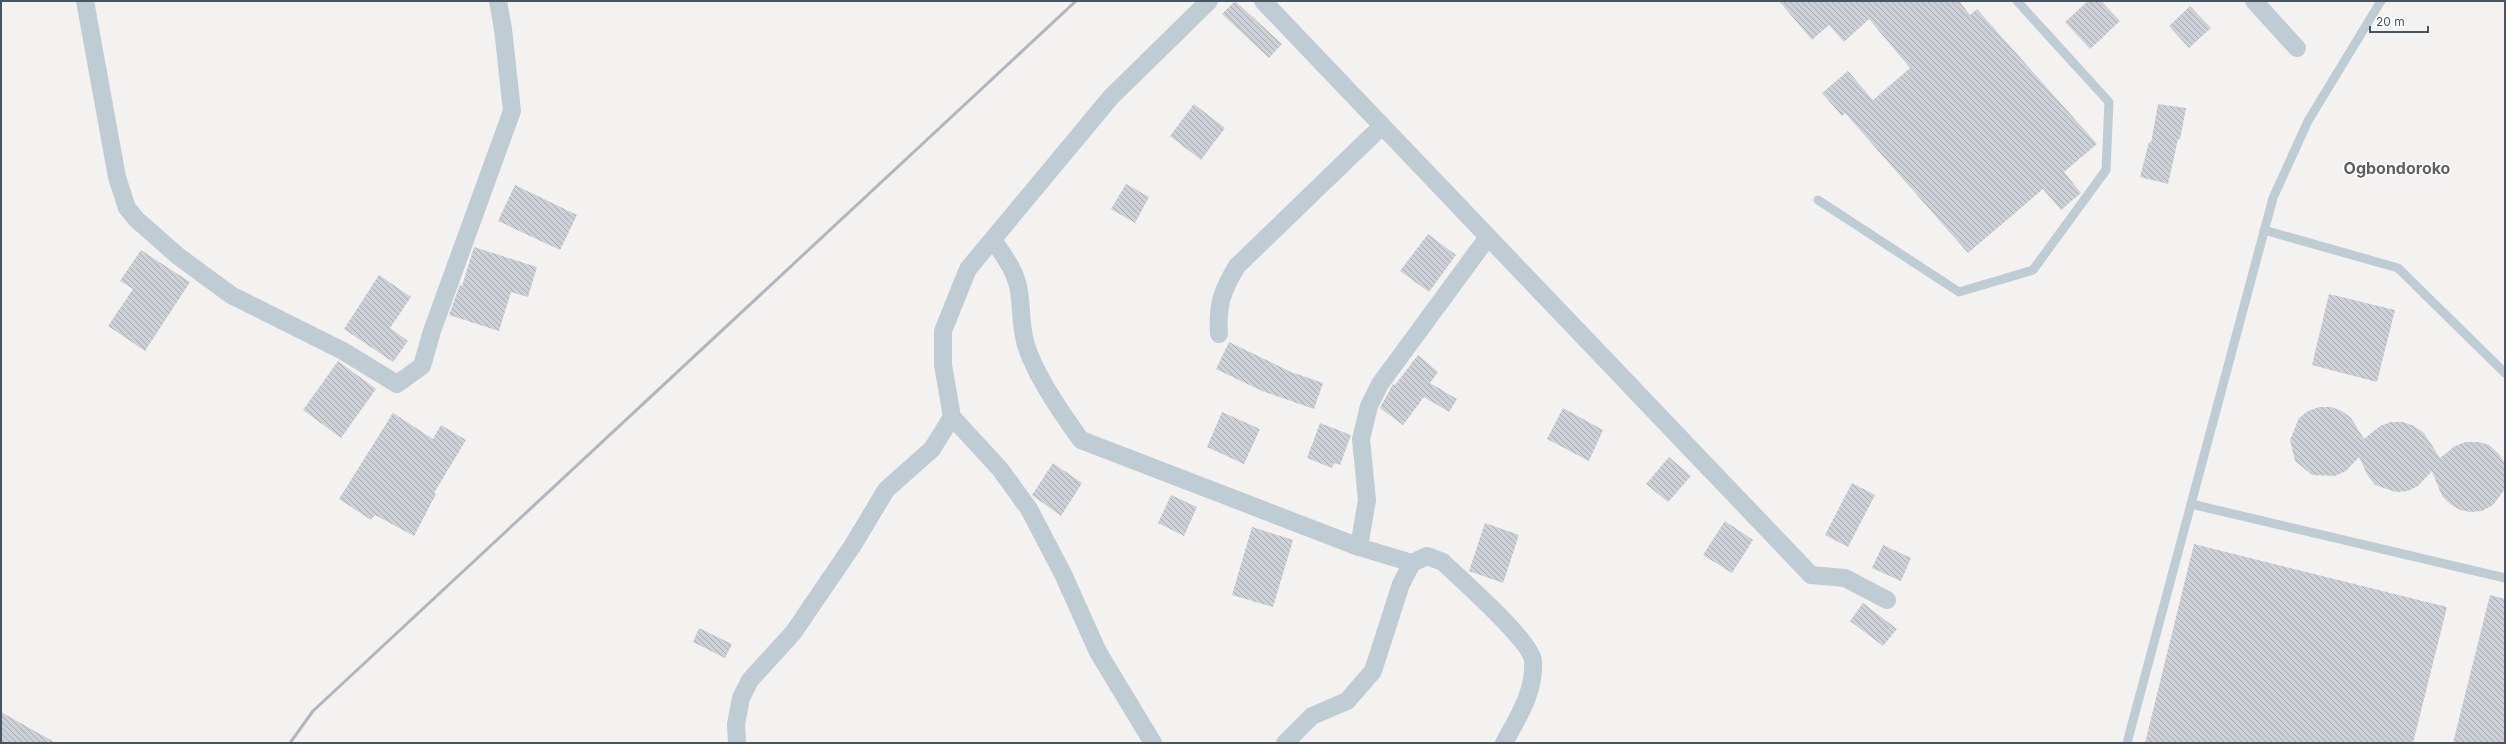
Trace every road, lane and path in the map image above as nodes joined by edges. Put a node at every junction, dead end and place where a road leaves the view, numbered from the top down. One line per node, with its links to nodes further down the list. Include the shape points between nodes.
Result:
1 (85, 1): 2 (street, via 117,177 127,208 178,256 231,295 343,351 397,384 422,366 432,331 512,111 504,29)
2 (498, 1)
3 (1209, 1): 13 (street, via 1111,97)
4 (1262, 1): 9 (street)
5 (2017, 1): 10 (lane, via 2109,102 2106,170 2033,270 1959,292)
6 (2254, 1): 8 (street)
7 (2381, 1): 11 (lane, via 2308,121 2273,198)
8 (2297, 48)
9 (1382, 126): 12 (street); 14 (street, via 1236,266 1223,290 1217,312)
10 (1818, 200)
11 (2264, 230): 15 (lane, via 2398,268); 17 (lane)
12 (1488, 237): 18 (street, via 1380,384 1370,406 1361,439 1367,500); 21 (street, via 1811,575 1845,578)
13 (993, 240): 16 (street, via 968,269 943,331 943,365); 18 (street, via 1011,265 1019,291 1020,320 1027,347 1061,413 1081,440)
14 (1218, 334)
15 (2505, 373)
16 (952, 417): 22 (street, via 932,449 886,490 853,545 793,634 750,680 741,698 736,724); 23 (street, via 1000,469 1029,509 1063,574 1098,652)
17 (2191, 504): 20 (lane); 26 (lane)
18 (1359, 547): 19 (street)
19 (1412, 563): 24 (street, via 1401,584 1373,671 1347,701 1312,716); 25 (street, via 1428,556 1443,562 1517,634 1533,660 1527,701)
20 (2505, 578)
21 (1887, 600)
22 (737, 743)
23 (1153, 743)
24 (1285, 743)
25 (1504, 743)
26 (2127, 743)

